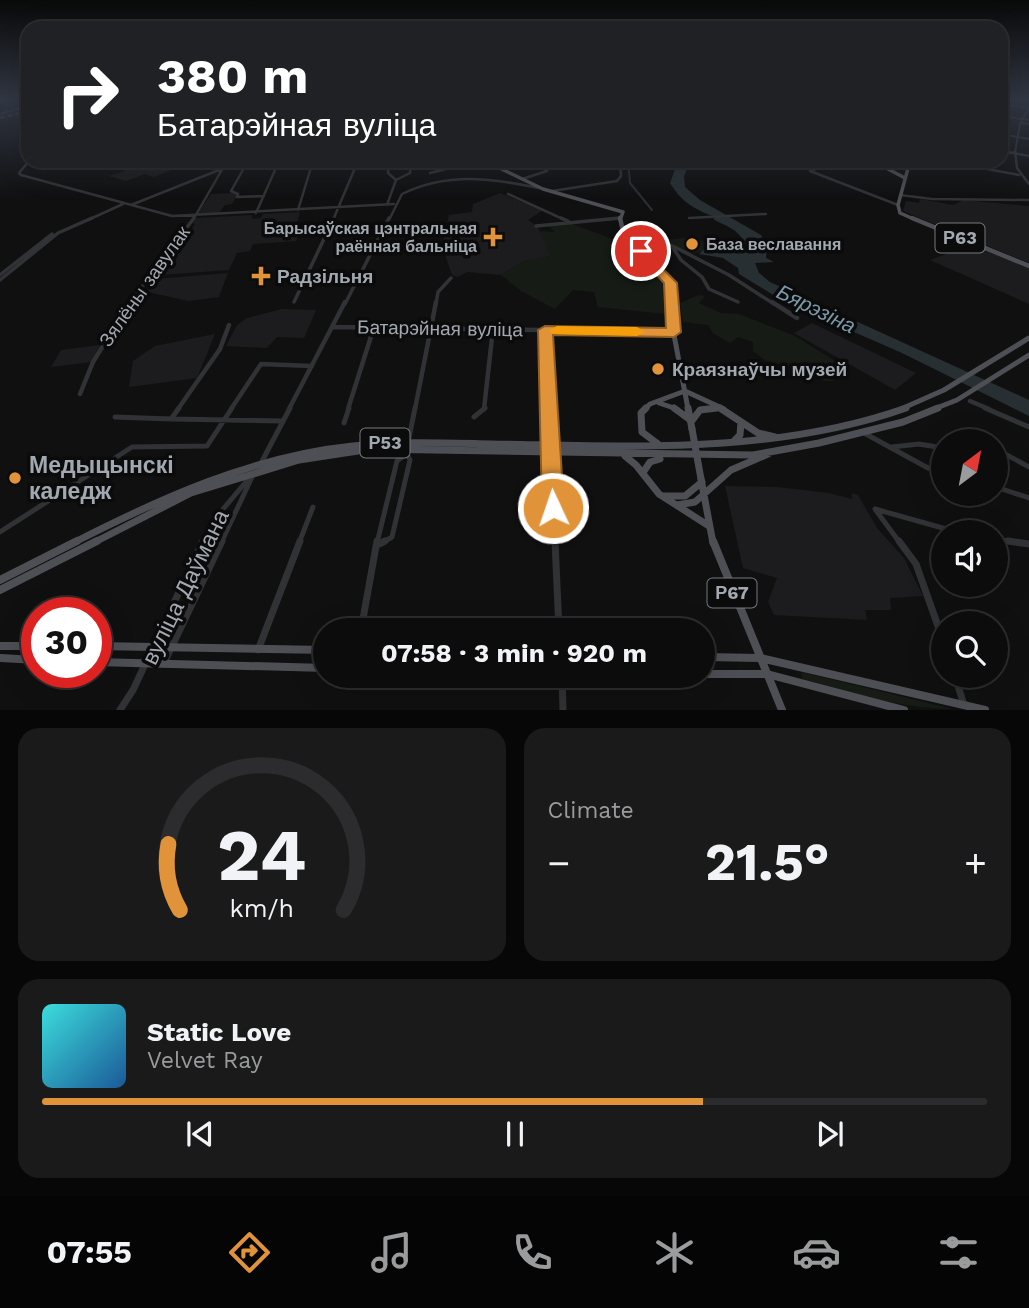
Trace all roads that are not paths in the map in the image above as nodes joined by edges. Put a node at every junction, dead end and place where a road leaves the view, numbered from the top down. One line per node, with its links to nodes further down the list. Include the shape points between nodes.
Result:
1 (1017, 132): 3 (street)
2 (1008, 135): 3 (street)
3 (1016, 136): 4 (street); 6 (street)
4 (1029, 139)
5 (1008, 152): 6 (street)
6 (1015, 153): 7 (street); 27 (street)
7 (1029, 156)
8 (23, 168): 38 (street, via 19,173)
9 (222, 168): 42 (street)
10 (223, 168): 47 (street, Зялёны завулак)
11 (244, 168): 36 (street, via 231,191 237,197)
12 (276, 168): 36 (street)
13 (311, 168): 44 (street)
14 (355, 168): 43 (street)
15 (388, 168): 29 (street)
16 (411, 168): 29 (street, via 406,177)
17 (451, 168): 25 (street)
18 (498, 168): 31 (main road)
19 (544, 168): 31 (street, via 547,171)
20 (620, 168): 33 (street, via 617,181)
21 (818, 168): 41 (street, via 810,171)
22 (888, 168): 28 (main road)
23 (908, 168): 28 (main road)
24 (982, 168): 27 (street)
25 (436, 172): 26 (street); 30 (street)
26 (430, 173)
27 (1019, 175): 32 (street)
28 (906, 176): 35 (main road)
29 (396, 180): 40 (street)
30 (450, 180): 31 (street); 39 (street, via 406,192)
31 (523, 181): 33 (main road)
32 (1029, 184)
33 (551, 191): 48 (main road, via 622,211)
34 (508, 194): 50 (street)
35 (900, 195): 37 (street, via 933,200); 41 (main road)
36 (264, 196): 45 (street)
37 (1029, 200)
38 (121, 204): 42 (street); 55 (street, via 58,233)
39 (395, 204): 40 (street); 61 (street)
40 (387, 205): 43 (street)
41 (898, 205): 54 (main road, Р63, via 905,216)
42 (129, 206): 47 (street, via 167,216)
43 (338, 208): 44 (street); 57 (street)
44 (298, 210): 45 (street)
45 (256, 213): 47 (street)
46 (766, 214): 49 (street)
47 (193, 216): 71 (street, Зялёны завулак, via 113,324)
48 (620, 218): 50 (street); 52 (main road)
49 (689, 218)
50 (568, 221): 51 (street)
51 (536, 226)
52 (627, 237): 53 (street, via 655,237); 66 (main road, via 671,283)
53 (672, 247): 58 (street, via 709,289); 59 (street)
54 (1029, 266)
55 (0, 278)
56 (451, 278): 63 (street, via 438,292)
57 (294, 302)
58 (738, 302)
59 (797, 317)
60 (229, 325): 77 (street, via 220,349)
61 (332, 327): 62 (street, Батарэйная вуліца); 69 (street)
62 (374, 327): 63 (street, Батарэйная вуліца); 81 (street)
63 (430, 328): 64 (street, Батарэйная вуліца); 93 (street)
64 (493, 329): 65 (street, Батарэйная вуліца); 76 (street, via 485,409)
65 (545, 330): 66 (street, Батарэйная вуліца); 88 (street)
66 (674, 332): 70 (main road)
67 (1029, 338): 86 (main road, Р53, via 925,401 891,414)
68 (1029, 355): 85 (main road, Р53, via 957,400)
69 (312, 366): 78 (street, via 261,364); 79 (street)
70 (685, 391): 73 (main road); 74 (main road); 82 (main road)
71 (80, 394)
72 (970, 401): 83 (street)
73 (658, 403): 82 (main road, via 679,410); 84 (main road, via 641,413)
74 (719, 408): 80 (main road); 82 (main road, via 700,410)
75 (115, 417): 77 (street)
76 (474, 417)
77 (171, 419): 78 (street)
78 (223, 420): 79 (street); 113 (street, via 207,446 132,447)
79 (282, 421): 99 (street)
80 (741, 422): 86 (main road, via 758,433); 87 (main road, via 740,435)
81 (344, 423)
82 (692, 426): 104 (main road, Р67, bridge)
83 (1029, 427)
84 (642, 432): 89 (main road); 90 (main road)
85 (864, 432): 92 (street); 94 (main road, Р53)
86 (782, 438): 87 (main road, Р53)
87 (731, 443): 90 (main road, Р53)
88 (550, 444): 89 (main road, Р53); 93 (main road, Р53); 95 (street)
89 (626, 445): 90 (main road, Р53)
90 (660, 445)
91 (931, 446): 92 (street)
92 (889, 447): 100 (street)
93 (407, 449): 95 (main road, Р53); 99 (main road, Р53, via 330,449); 103 (main road, Р53, via 323,455); 116 (street, via 397,461); 116 (street, via 410,460 392,537)
94 (781, 449): 97 (main road, Р53, via 753,455); 106 (main road, via 731,470)
95 (550, 453): 96 (main road, Р53); 121 (street)
96 (623, 455): 97 (main road, Р53); 102 (main road)
97 (669, 456): 102 (main road, via 650,462)
98 (1008, 456): 101 (street)
99 (261, 462): 103 (street); 117 (main road, Р53, via 185,488)
100 (931, 466)
101 (1029, 467)
102 (644, 471): 107 (main road, via 650,487)
103 (255, 472): 118 (main road, Р53, via 191,493); 125 (street, вуліца Даўмана, via 222,507); 126 (street, вуліца Даўмана)
104 (701, 481): 106 (main road, Р67); 107 (main road, via 685,496)
105 (1008, 491): 108 (street)
106 (703, 494): 109 (main road, via 695,502); 111 (main road, Р67)
107 (663, 496): 109 (main road)
108 (1029, 498)
109 (677, 505): 111 (main road)
110 (313, 507): 127 (street)
111 (709, 526): 131 (main road, Р67)
112 (931, 526): 119 (street, via 874,509 916,564)
113 (0, 532)
114 (1008, 541): 115 (street)
115 (1029, 544)
116 (376, 546): 120 (street)
117 (0, 580)
118 (0, 590)
119 (933, 611)
120 (363, 618)
121 (558, 618)
122 (0, 646): 123 (main road)
123 (21, 646)
124 (112, 646): 125 (main road)
125 (151, 647): 126 (main road); 134 (street, вуліца Даўмана)
126 (171, 648): 127 (main road); 135 (street, вуліца Даўмана)
127 (257, 650): 128 (main road)
128 (313, 650)
129 (715, 657): 131 (main road)
130 (0, 658): 132 (main road)
131 (760, 658): 138 (main road, Р67); 141 (main road)
132 (21, 659)
133 (112, 663): 134 (main road)
134 (143, 664): 135 (main road); 142 (street, вуліца Даўмана)
135 (164, 664): 136 (main road)
136 (313, 668)
137 (715, 674): 138 (main road)
138 (767, 674): 144 (main road, Р67); 145 (main road)
139 (562, 688): 143 (street)
140 (959, 688): 141 (street)
141 (965, 707): 146 (main road)
142 (120, 709)
143 (563, 709)
144 (782, 709)
145 (904, 709)
146 (985, 709)

